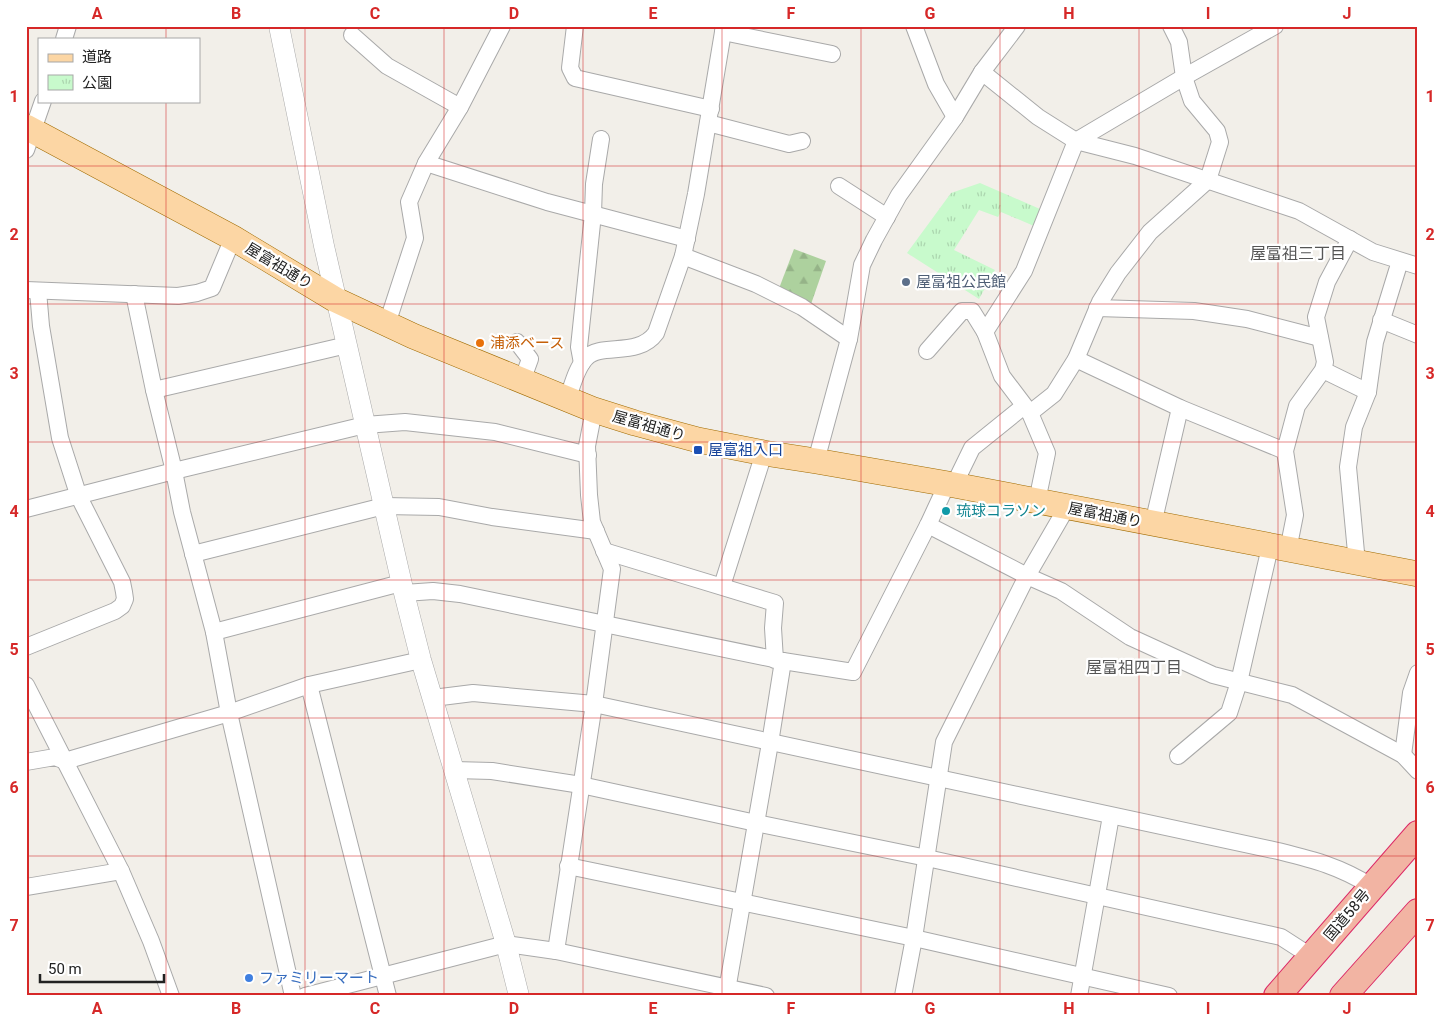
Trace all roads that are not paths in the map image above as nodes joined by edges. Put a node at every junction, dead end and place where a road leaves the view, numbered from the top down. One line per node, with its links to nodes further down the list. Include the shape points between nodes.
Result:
1 (68, 26): 11 (street)
2 (279, 26): 36 (street)
3 (502, 26): 16 (street)
4 (575, 26): 17 (street, via 570,68 575,78)
5 (914, 26): 18 (street, via 936,84)
6 (1017, 26): 13 (street)
7 (1171, 26): 14 (street, via 1179,42)
8 (1275, 26): 14 (street)
9 (723, 29): 12 (street); 17 (street)
10 (352, 36): 16 (street, via 387,66)
11 (64, 38)
12 (832, 54)
13 (982, 72): 18 (street); 22 (street, via 1038,118)
14 (1184, 77): 22 (street); 24 (street, via 1192,101 1217,131 1220,142)
15 (43, 102): 19 (street)
16 (460, 107): 23 (street)
17 (709, 116): 21 (street, via 789,144); 29 (street)
18 (955, 117): 27 (street)
19 (29, 136): 28 (main road, 屋富祖通り)
20 (601, 139): 26 (street, via 594,184)
21 (802, 141)
22 (1076, 141): 24 (street); 40 (street, via 1024,271)
23 (426, 163): 26 (street); 39 (street, via 409,202 415,238)
24 (1208, 180): 30 (street, via 1298,210); 37 (street, via 1150,232 1118,273)
25 (839, 186): 27 (street)
26 (594, 214): 29 (street); 48 (street, via 579,347)
27 (887, 217): 43 (street, via 862,265)
28 (233, 238): 35 (street, via 212,288 178,296); 36 (main road, 屋富祖通り)
29 (687, 239): 31 (street)
30 (1350, 239): 32 (street, via 1373,252); 42 (street, via 1327,282 1316,317)
31 (683, 256): 43 (street, via 756,284 802,307); 48 (street, via 656,333 650,341 642,346 594,353)
32 (1400, 260): 33 (street); 38 (street)
33 (1418, 266)
34 (32, 290): 35 (street); 64 (street, via 42,326 60,438)
35 (134, 294): 51 (street)
36 (336, 300): 39 (main road, 屋富祖通り); 45 (street)
37 (1097, 308): 42 (street, via 1194,311 1247,319); 47 (street)
38 (1381, 320): 41 (street); 52 (street, via 1374,342)
39 (387, 324): 50 (main road, 屋富祖通り)
40 (985, 332): 46 (street, via 972,311 962,311); 56 (street, via 1002,376)
41 (1418, 335)
42 (1320, 338): 49 (street, via 1325,362)
43 (849, 339): 61 (street)
44 (517, 342): 50 (street, via 530,359)
45 (347, 345): 51 (street); 57 (street)
46 (927, 351)
47 (1076, 359): 54 (street); 56 (street, via 1054,394)
48 (582, 363): 53 (street)
49 (1323, 370): 52 (street); 58 (street, via 1298,406)
50 (522, 381): 53 (main road, 屋富祖通り)
51 (154, 390): 62 (street)
52 (1368, 392): 75 (street, via 1354,427 1348,467)
53 (567, 400): 55 (main road, 屋富祖通り)
54 (1180, 408): 58 (street); 69 (street)
55 (594, 410): 59 (main road, 屋富祖通り, via 698,440); 60 (street)
56 (1027, 410): 63 (street, via 972,448); 65 (street, via 1047,453)
57 (365, 425): 60 (street, via 405,422 495,432); 62 (street); 66 (street)
58 (1285, 451): 72 (street, via 1295,515)
59 (764, 454): 61 (main road, 屋富祖通り); 78 (street)
60 (588, 455): 71 (street, via 588,495)
61 (816, 461): 63 (main road, 屋富祖通り)
62 (174, 471): 64 (street); 74 (street)
63 (950, 484): 65 (main road, 屋富祖通り); 70 (street)
64 (79, 496): 68 (street); 82 (street, via 122,582 125,599 115,611)
65 (1037, 501): 67 (main road, 屋富祖通り)
66 (384, 506): 71 (street, via 439,507); 74 (street); 79 (street)
67 (1066, 507): 69 (main road, 屋富祖通り); 77 (street)
68 (26, 509)
69 (1153, 524): 72 (main road, 屋富祖通り)
70 (928, 525): 77 (street); 84 (street, via 853,672)
71 (596, 531): 73 (street)
72 (1279, 548): 75 (main road, 屋富祖通り); 86 (street)
73 (604, 551): 78 (street); 80 (street, via 612,569)
74 (193, 554): 81 (street)
75 (1357, 563): 76 (main road, 屋富祖通り)
76 (1418, 574)
77 (1027, 576): 86 (street, via 1061,591 1130,637 1212,675); 99 (street, via 944,742)
78 (722, 586): 84 (street, via 774,602 773,628)
79 (403, 588): 80 (street, via 460,594); 81 (street); 83 (street)
80 (604, 625): 84 (street); 90 (street)
81 (214, 632): 91 (street)
82 (26, 647)
83 (421, 660): 88 (street); 89 (street)
84 (779, 661): 92 (street)
85 (1418, 673): 93 (street, via 1411,693)
86 (1239, 682): 93 (street, via 1292,694); 94 (street, via 1229,713)
87 (26, 685): 95 (street)
88 (309, 685): 91 (street); 117 (street)
89 (432, 698): 90 (street, via 473,692); 97 (street)
90 (594, 704): 92 (street); 100 (street)
91 (229, 712): 95 (street); 120 (street)
92 (770, 743): 99 (street); 102 (street)
93 (1403, 755): 98 (street)
94 (1178, 756)
95 (64, 761): 96 (street, via 55,757); 106 (street)
96 (26, 762)
97 (454, 770): 100 (street, via 492,771); 113 (street)
98 (1418, 771)
99 (939, 778): 101 (street); 104 (street)
100 (581, 785): 102 (street); 105 (street)
101 (1111, 816): 107 (street, via 1307,858 1350,872); 109 (street)
102 (756, 823): 104 (street); 110 (street)
103 (1418, 834): 107 (highway, 国道58号)
104 (927, 858): 109 (street); 112 (street)
105 (568, 866): 110 (street); 114 (street)
106 (121, 871): 108 (street); 119 (street)
107 (1371, 886): 115 (highway, 国道58号)
108 (26, 887)
109 (1096, 895): 115 (street, via 1281,937); 116 (street)
110 (742, 902): 112 (street); 118 (street)
111 (1418, 912): 129 (highway)
112 (914, 938): 116 (street); 125 (street)
113 (506, 944): 114 (street); 117 (street); 123 (street)
114 (556, 951): 118 (street)
115 (1312, 957): 128 (highway, 国道58号)
116 (1082, 976): 126 (street); 127 (street)
117 (382, 977): 121 (street); 122 (street)
118 (726, 992): 124 (street)
119 (171, 996)
120 (293, 996)
121 (305, 996)
122 (388, 996)
123 (519, 996)
124 (766, 996)
125 (903, 996)
126 (1079, 996)
127 (1168, 996)
128 (1277, 996)
129 (1343, 996)

